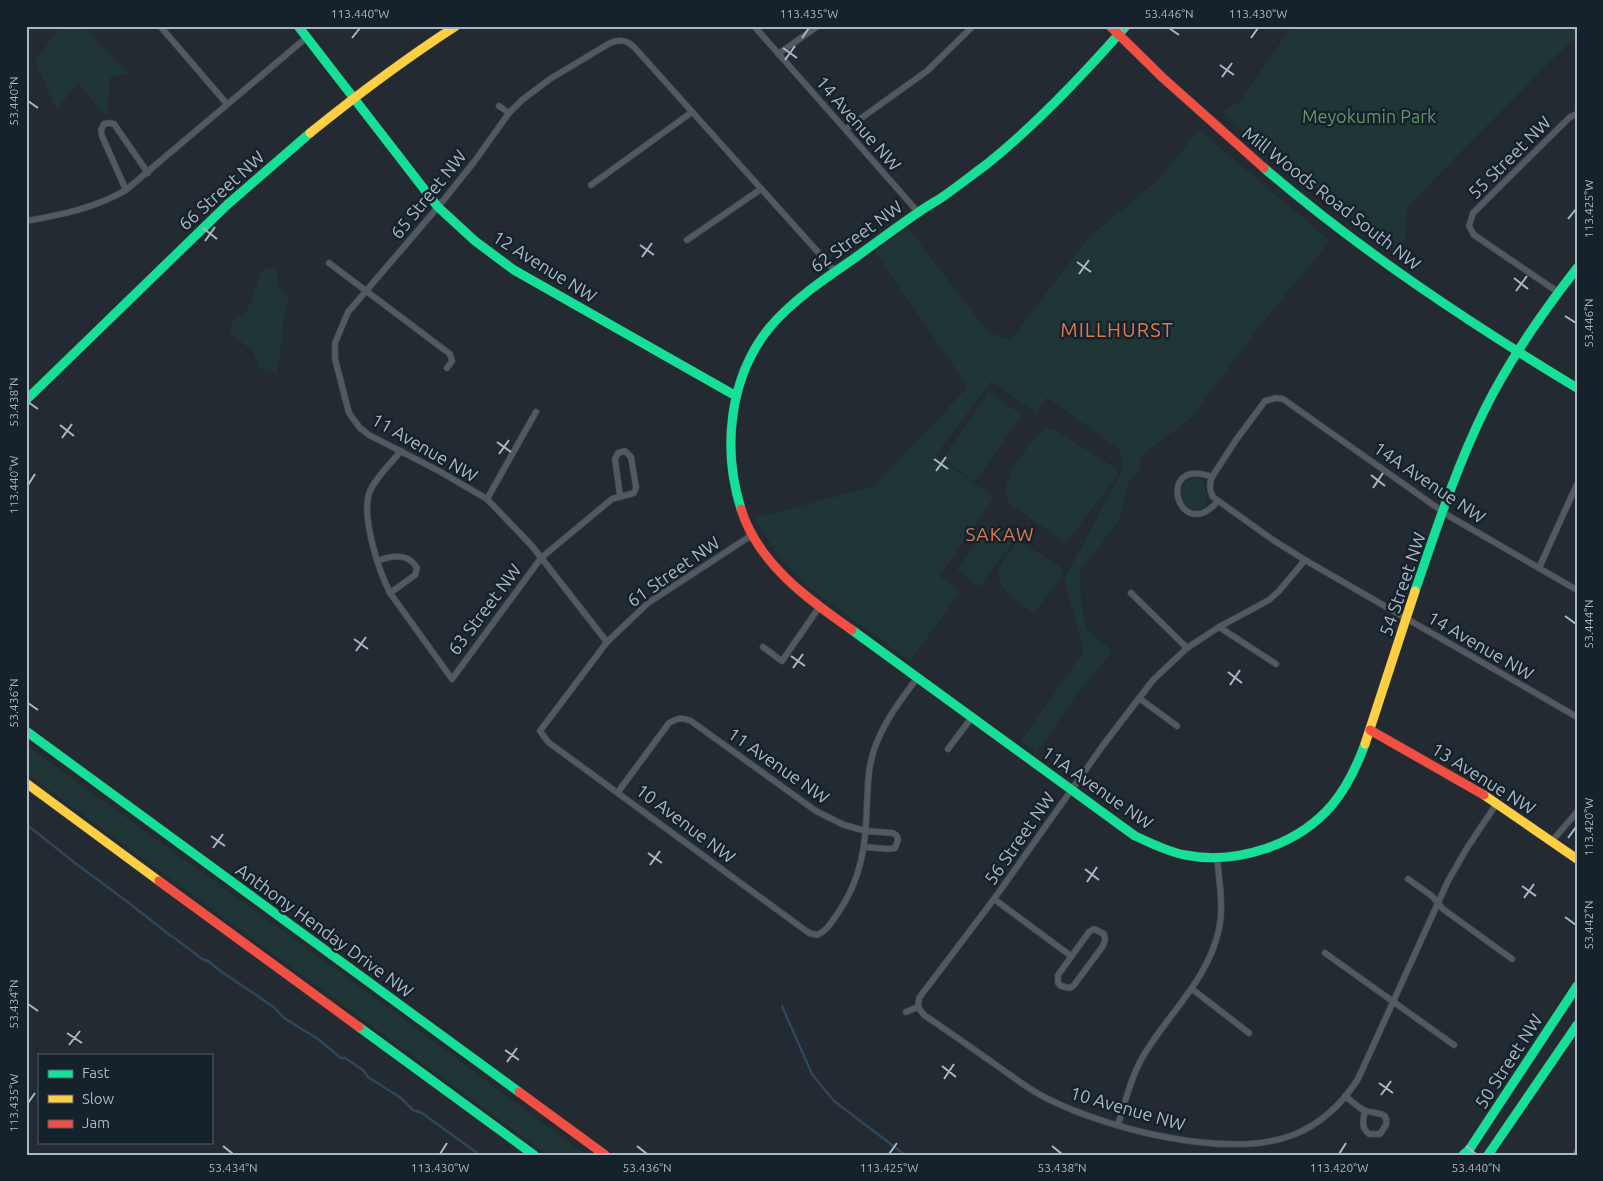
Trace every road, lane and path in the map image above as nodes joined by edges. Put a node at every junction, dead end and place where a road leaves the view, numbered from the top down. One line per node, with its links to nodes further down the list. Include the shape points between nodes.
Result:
1 (160, 26): 13 (street)
2 (298, 26): 10 (main road, 12 Avenue NW)
3 (456, 26): 12 (main road, 66 Street NW)
4 (754, 26): 11 (street, 14 Avenue NW)
5 (818, 26): 11 (street)
6 (973, 26): 18 (street, via 928,71)
7 (1110, 26): 9 (main road, Mill Woods Road South NW)
8 (1126, 26): 9 (main road, 62 Street NW)
9 (1118, 35): 24 (main road, 62 Street NW, via 1078,80 1003,151); 32 (main road, Mill Woods Road South NW, via 1215,126 1297,196 1430,295)
10 (307, 37): 12 (main road, 12 Avenue NW); 13 (street)
11 (778, 54): 18 (street, 14 Avenue NW)
12 (354, 98): 23 (main road, 12 Avenue NW); 37 (main road, 66 Street NW, via 228,204)
13 (227, 104): 19 (street)
14 (499, 106): 16 (street)
15 (692, 112): 16 (street, 65 Street NW, via 634,47 618,40 550,79); 20 (street); 21 (street)
16 (509, 113): 23 (street, 65 Street NW)
17 (1577, 114): 31 (street, 55 Street NW, via 1570,117 1473,213 1469,226 1474,235)
18 (846, 129): 24 (street, 14 Avenue NW)
19 (148, 172): 22 (street); 22 (street, via 114,124 104,124 102,136)
20 (591, 185)
21 (761, 188): 26 (street); 29 (street)
22 (126, 190): 25 (street, via 89,207)
23 (438, 208): 30 (street, 65 Street NW); 36 (main road, 12 Avenue NW, via 514,270)
24 (918, 212): 29 (main road, 62 Street NW)
25 (26, 221)
26 (687, 240)
27 (329, 264): 30 (street)
28 (1577, 268): 31 (main road, 54 Street NW)
29 (835, 271): 36 (main road, 62 Street NW, via 788,308 761,340 744,369)
30 (366, 290): 33 (street, 65 Street NW, via 342,322 335,342); 34 (street, via 450,354 452,361)
31 (1558, 292): 32 (main road, 54 Street NW)
32 (1516, 351): 35 (main road, Mill Woods Road South NW); 45 (main road, 54 Street NW, via 1476,426)
33 (335, 359): 39 (street, 11 Avenue NW, via 349,413 369,435)
34 (447, 368)
35 (1577, 388)
36 (736, 396): 46 (main road, 62 Street NW, via 730,462 740,505)
37 (26, 400)
38 (536, 412): 43 (street, 11 Avenue NW)
39 (401, 451): 43 (street, 11 Avenue NW); 49 (street, via 370,492 366,512)
40 (1212, 477): 44 (street, 14 Avenue NW, via 1210,488); 44 (street, via 1195,473 1184,477 1177,489 1179,502 1196,515); 45 (street, 14A Avenue NW, via 1265,402 1283,399)
41 (1577, 484): 50 (street)
42 (620, 496): 42 (street, via 631,494 636,487 631,456 625,451 618,453 615,459); 47 (street, via 612,499)
43 (487, 499): 47 (street, 11 Avenue NW)
44 (1218, 502): 48 (street, 14 Avenue NW)
45 (1443, 512): 50 (street, 14A Avenue NW); 55 (main road, 54 Street NW)
46 (752, 535): 54 (main road, 11A Avenue NW, via 779,572); 57 (street, 61 Street NW, via 648,603)
47 (541, 558): 52 (street, 63 Street NW, via 452,679); 57 (street, 11 Avenue NW)
48 (1306, 560): 55 (street, 14 Avenue NW); 56 (street, 56 Street NW, via 1269,600)
49 (377, 561): 52 (street); 52 (street, via 398,556 411,561 417,568 415,575)
50 (1539, 568): 51 (street, 14A Avenue NW)
51 (1577, 590)
52 (390, 593)
53 (1131, 593): 59 (street)
54 (820, 606): 58 (street, via 782,661); 61 (main road, 11A Avenue NW)
55 (1406, 618): 64 (street, 14 Avenue NW); 66 (main road, 54 Street NW)
56 (1219, 627): 59 (street, 56 Street NW); 60 (street)
57 (607, 642): 68 (street, 61 Street NW)
58 (763, 648)
59 (1187, 648): 62 (street, 56 Street NW)
60 (1276, 664)
61 (916, 678): 63 (main road, 11A Avenue NW); 75 (street, via 886,721 874,749 869,768)
62 (1139, 698): 65 (street); 71 (street, 56 Street NW)
63 (972, 717): 69 (street); 71 (main road, 11A Avenue NW)
64 (1577, 717)
65 (1177, 726)
66 (1370, 730): 73 (main road, 13 Avenue NW); 78 (main road, 54 Street NW, via 1344,789 1320,817 1277,844)
67 (26, 731): 99 (main road, Anthony Henday Drive NW)
68 (540, 731): 72 (street, 10 Avenue NW, via 548,742)
69 (948, 749)
70 (26, 783): 98 (main road)
71 (1072, 790): 78 (main road, 11A Avenue NW, via 1135,836 1178,853); 81 (street, 56 Street NW)
72 (618, 792): 75 (street, 11 Avenue NW, via 669,723 684,718 816,811 844,826); 77 (street, 10 Avenue NW, via 809,933 825,930 843,905 852,890)
73 (1497, 803): 76 (main road, 13 Avenue NW); 82 (street, 10 Avenue NW)
74 (1577, 812): 76 (street)
75 (866, 831): 77 (street); 77 (street, 11 Avenue NW, via 893,833 898,840 895,848)
76 (1552, 841): 79 (main road, 13 Avenue NW)
77 (865, 847)
78 (1217, 857): 87 (street, via 1222,912 1220,928)
79 (1577, 859)
80 (1408, 879): 82 (street)
81 (994, 899): 84 (street, 56 Street NW); 89 (street, 56 Street NW, via 919,998)
82 (1437, 902): 85 (street); 88 (street, 10 Avenue NW)
83 (1325, 953): 88 (street)
84 (1071, 956): 84 (street, via 1058,975 1058,983 1065,988 1074,984 1102,946 1104,934 1097,929 1089,932)
85 (1512, 959)
86 (1577, 986): 97 (main road, 50 Street NW)
87 (1192, 989): 92 (street); 96 (street, via 1141,1060)
88 (1393, 1001): 93 (street); 94 (street, 10 Avenue NW, via 1358,1079)
89 (918, 1007): 90 (street); 96 (street, 10 Avenue NW, via 924,1015 1028,1088 1076,1112)
90 (906, 1012)
91 (1577, 1025): 100 (main road, 50 Street NW)
92 (1249, 1033)
93 (1454, 1045)
94 (1345, 1096): 95 (street); 96 (street, 10 Avenue NW, via 1323,1119 1304,1130 1257,1143 1192,1141)
95 (1365, 1111): 95 (street, via 1386,1117 1386,1125 1380,1134 1369,1134 1364,1128)
96 (1118, 1125)
97 (1467, 1153)
98 (534, 1155)
99 (605, 1155)
100 (1488, 1155)

